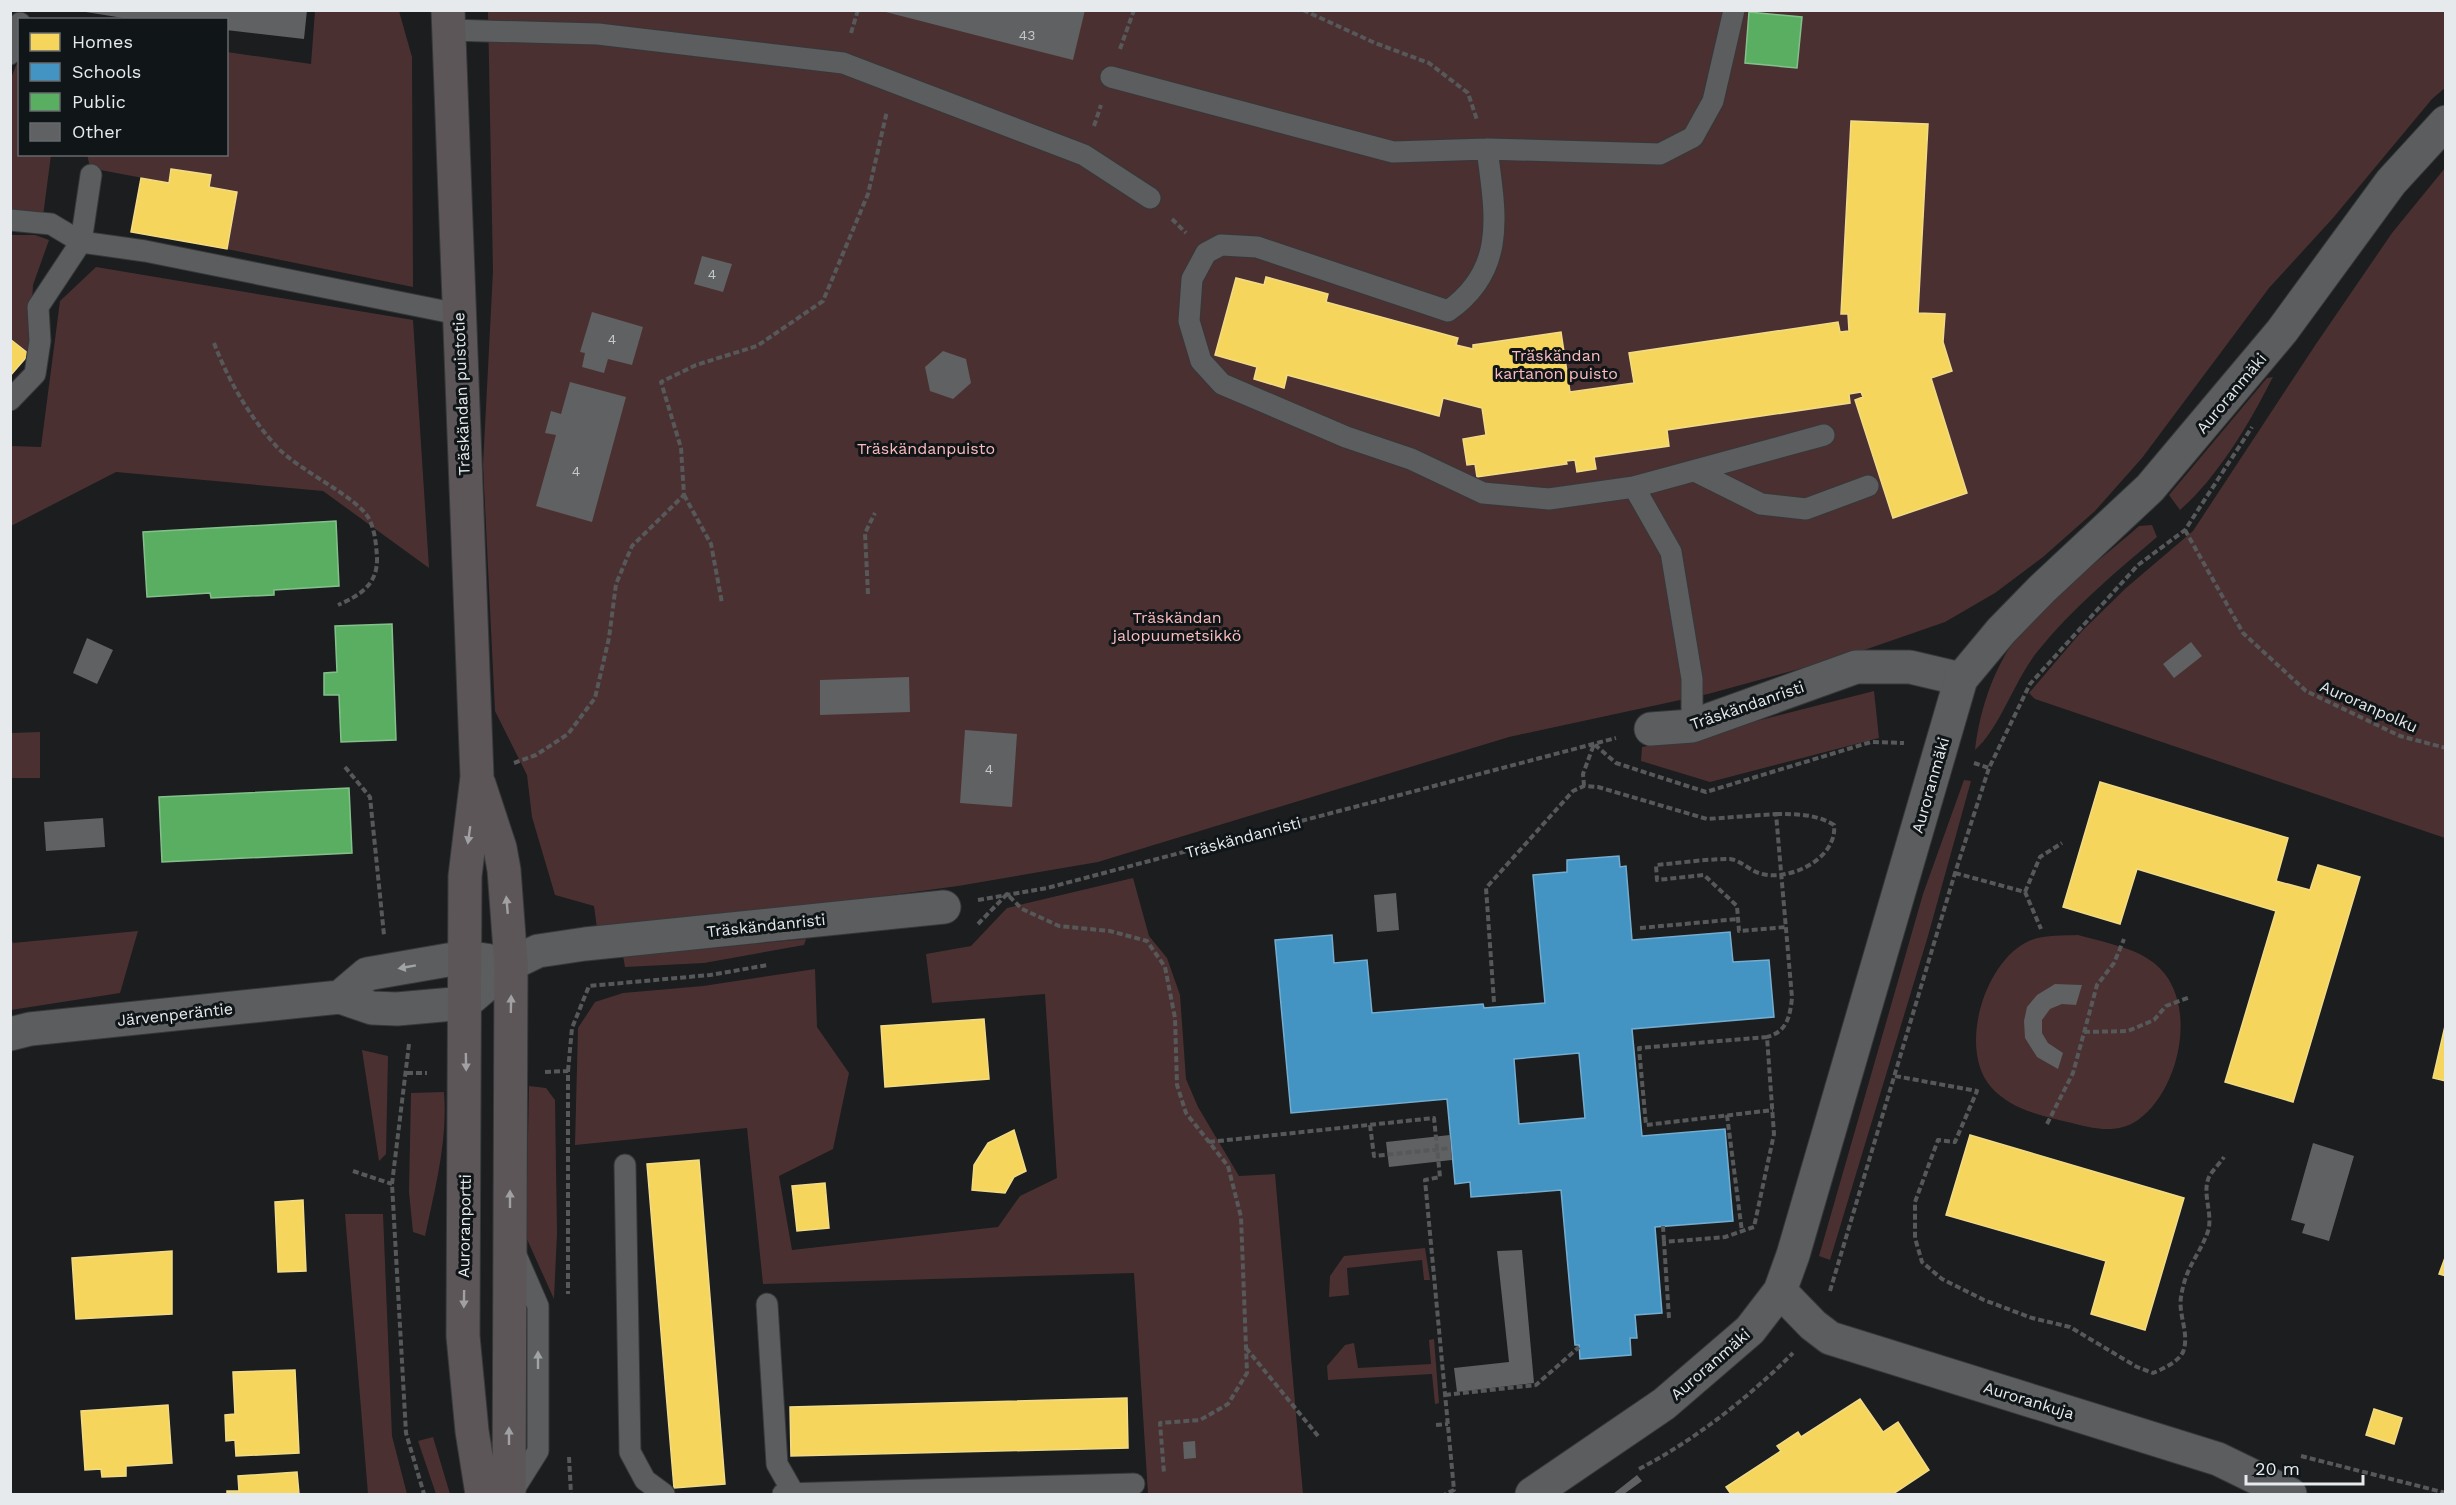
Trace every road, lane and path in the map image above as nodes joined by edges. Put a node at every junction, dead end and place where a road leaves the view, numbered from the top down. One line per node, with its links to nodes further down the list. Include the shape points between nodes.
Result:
1 (1303, 10): 9 (path, via 1430,63 1468,93)
2 (1734, 10): 9 (lane, via 1713,101 1693,137 1660,154)
3 (448, 20): 7 (lane, via 843,63); 15 (main road, Träskändan puistotie)
4 (18, 28): 5 (lane)
5 (10, 54)
6 (1111, 77): 9 (lane, via 1393,152)
7 (894, 82): 11 (lane, via 1084,155); 22 (path, via 868,194 823,301 757,346 696,365 662,382 681,448)
8 (2445, 122): 28 (street, Auroranmäki, via 2391,182 2282,331 2150,488 2042,589)
9 (1487, 149): 14 (lane, via 1496,222 1484,273 1468,297 1448,311 1257,247 1221,245)
10 (91, 175): 13 (lane)
11 (1150, 198): 14 (path)
12 (10, 220): 13 (lane, via 51,225)
13 (81, 242): 15 (lane, via 145,251); 17 (lane, via 38,307 40,341 35,374)
14 (1206, 253): 21 (lane, via 1192,279 1189,321 1201,361 1222,384 1346,437 1411,459 1483,493 1549,499)
15 (458, 314): 34 (main road, Träskändan puistotie)
16 (214, 343): 27 (path, via 234,386 277,447 368,516 376,539 378,567 365,591)
17 (10, 400)
18 (1824, 435): 19 (lane)
19 (1695, 471): 20 (lane, via 1761,504 1806,509); 21 (lane)
20 (1868, 486)
21 (1634, 487): 29 (lane, via 1671,552 1692,679)
22 (684, 495): 26 (path, via 711,544); 34 (path, via 632,546 616,584 595,698 567,734 536,755)
23 (875, 513): 25 (path, via 865,533)
24 (2185, 530): 32 (path, Auroranpolku, via 2243,633 2306,691 2400,736)
25 (868, 594)
26 (722, 603)
27 (338, 605)
28 (1961, 680): 29 (street, Träskändanristi, via 1910,667 1856,667); 77 (street, Auroranmäki)
29 (1692, 726): 30 (street, Träskändanristi)
30 (1651, 729): 31 (path, Träskändanristi)
31 (1594, 744): 35 (path, via 1583,774); 41 (path, Träskändanristi, via 1047,888)
32 (2445, 748)
33 (345, 767): 48 (path, via 370,797)
34 (477, 777): 50 (main road, Träskändan puistotie, one-way to 50, via 466,853); 51 (main road, Träskändan puistotie, one-way to 34, via 500,848)
35 (1584, 786): 36 (path, via 1707,819); 55 (path, via 1573,791 1486,888)
36 (1776, 814): 39 (path); 39 (path, via 1824,819 1834,825 1835,833 1808,868)
37 (2062, 843): 40 (path, via 2040,857)
38 (1954, 873): 40 (path)
39 (1782, 875): 43 (path, via 1760,874 1733,859 1656,865 1657,879 1704,875 1737,906); 44 (path)
40 (2025, 892): 47 (path)
41 (1006, 894): 42 (path, Träskändanristi); 46 (path); 67 (path, via 1022,909 1059,926 1110,931 1147,942 1165,967 1173,1008 1177,1085 1186,1113)
42 (944, 906): 51 (street, Träskändanristi, via 585,944 538,951)
43 (1738, 919): 44 (path, via 1739,932); 45 (path)
44 (1786, 927): 60 (path, via 1790,1012 1781,1031)
45 (1640, 928)
46 (974, 929)
47 (2041, 929)
48 (384, 937)
49 (2124, 939): 58 (path, via 2114,963 2097,985)
50 (465, 957): 51 (street); 53 (street, one-way to 53, via 367,974); 56 (main road, Auroranportti)
51 (512, 964): 56 (street); 90 (main road, one-way to 51)
52 (775, 964): 61 (path, via 710,975 589,986 572,1028)
53 (340, 997): 57 (street, Järvenperäntie, via 372,1008); 59 (street, Järvenperäntie)
54 (2190, 997): 58 (path, via 2166,1006 2154,1020 2128,1031)
55 (1494, 1002)
56 (465, 1004): 57 (street, Järvenperäntie); 89 (main road, Auroranportti, one-way to 89, via 464,1336)
57 (411, 1009): 73 (path)
58 (2084, 1032): 65 (path, via 2073,1072)
59 (10, 1034)
60 (1767, 1036): 63 (path); 64 (path, via 1639,1048 1646,1125)
61 (568, 1071)
62 (1895, 1076): 70 (path, via 1977,1091 1955,1142 1938,1140 1915,1202 1915,1238 1922,1262 1942,1280 2032,1318 2070,1327 2153,1373 2182,1354 2186,1338 2180,1300 2187,1268 2207,1234 2211,1218 2206,1195 2209,1176)
63 (1773, 1110): 64 (path); 75 (path, via 1774,1134 1754,1227)
64 (1727, 1115): 75 (path)
65 (2047, 1124)
66 (1370, 1125): 67 (path); 68 (path, via 1434,1118); 68 (path, via 1374,1156)
67 (1209, 1142): 81 (path, via 1228,1166 1241,1217)
68 (1437, 1148): 69 (path); 82 (path, via 1440,1177 1425,1180)
69 (1451, 1148)
70 (2224, 1157)
71 (625, 1165): 91 (lane, via 630,1452 645,1480)
72 (353, 1171): 73 (path)
73 (392, 1184): 88 (path, via 406,1433)
74 (1663, 1227): 76 (path)
75 (1742, 1232): 76 (path, via 1725,1238)
76 (1664, 1242): 79 (path)
77 (1780, 1291): 95 (street, Auroranmäki, via 1750,1330 1664,1404); 96 (street, Aurorankuja, via 1830,1338 2218,1459)
78 (767, 1304): 93 (lane, via 777,1464)
79 (1670, 1318)
80 (1579, 1347): 82 (path, via 1536,1385)
81 (1246, 1348): 85 (path); 87 (path, via 1247,1373 1228,1404 1200,1420 1160,1422)
82 (1445, 1395): 83 (path)
83 (1448, 1424): 84 (path); 94 (path, via 1454,1490)
84 (1436, 1425)
85 (1318, 1436)
86 (1134, 1484): 93 (lane)
87 (1165, 1484)
88 (424, 1494)
89 (482, 1494)
90 (510, 1494)
91 (664, 1494)
92 (783, 1494): 93 (lane)
93 (794, 1494)
94 (1445, 1494)
95 (1532, 1494)
96 (2290, 1494)

